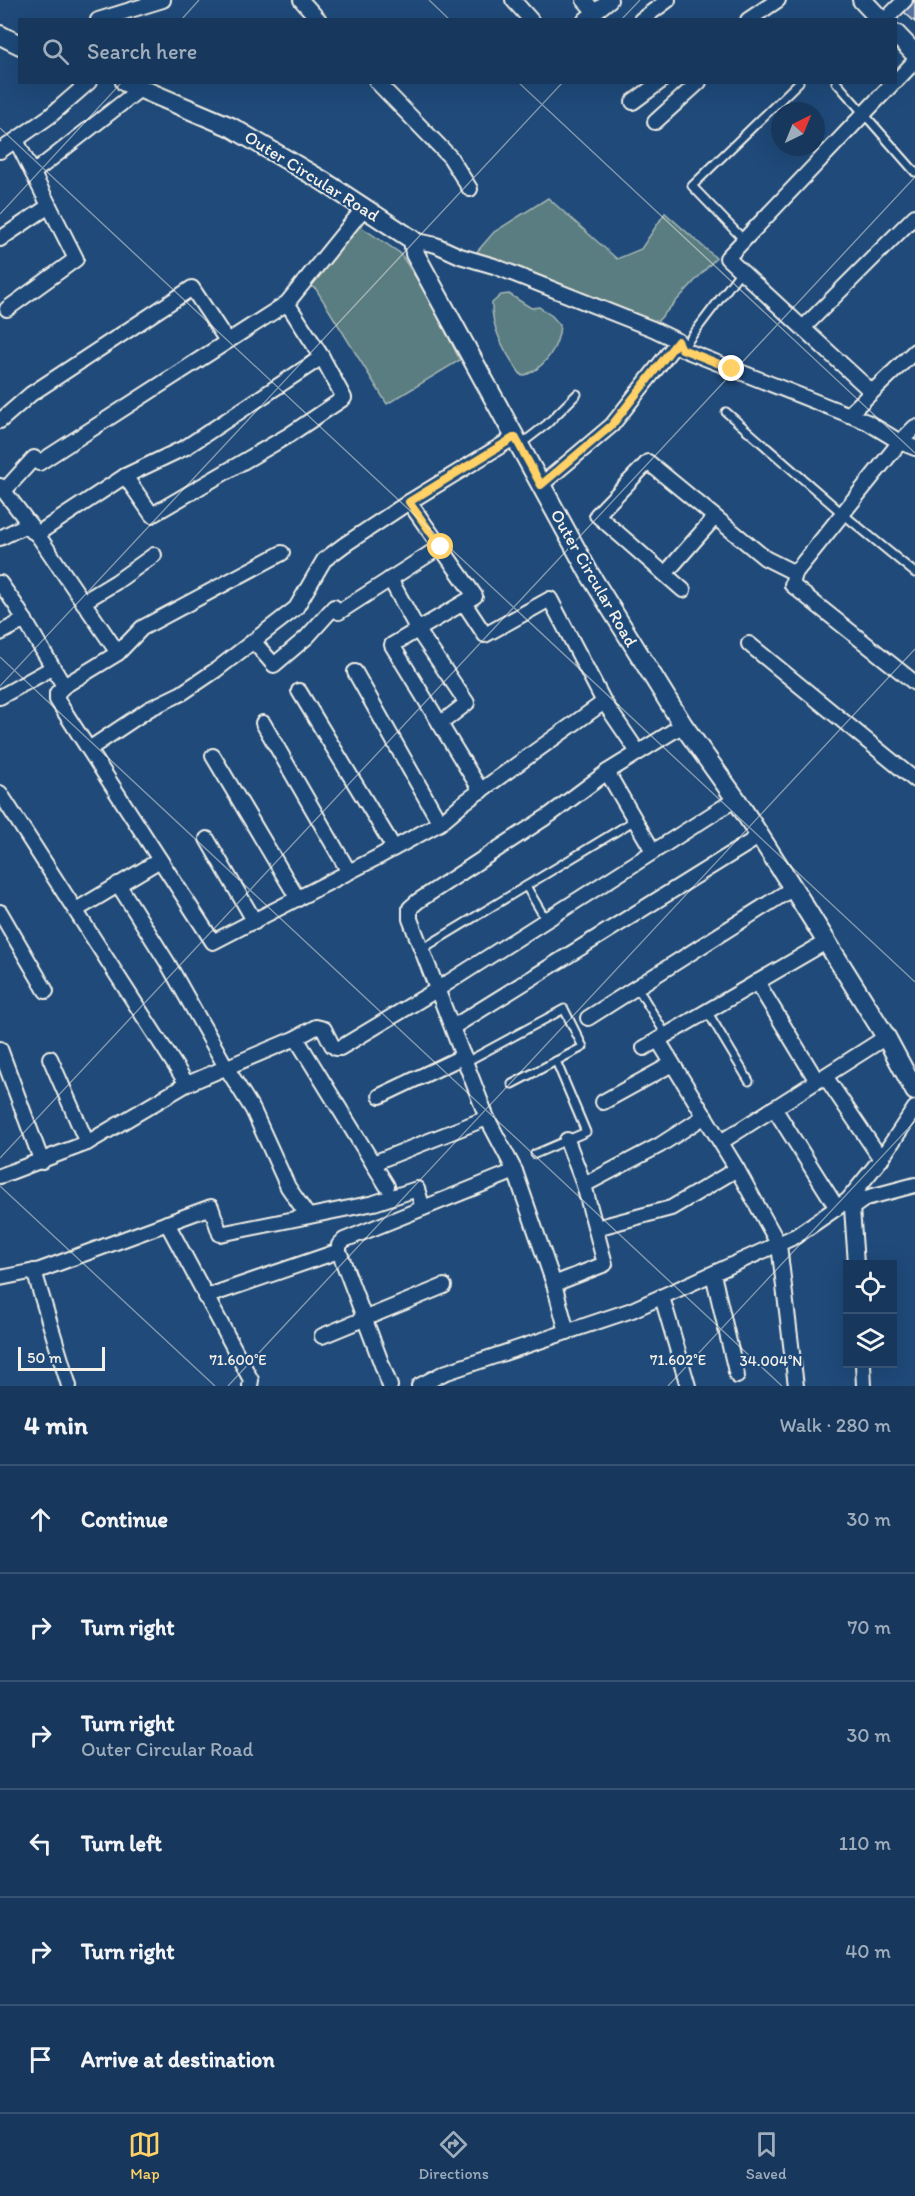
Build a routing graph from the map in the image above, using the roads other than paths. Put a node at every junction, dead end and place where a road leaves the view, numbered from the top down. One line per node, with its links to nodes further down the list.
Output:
1 (163, 0): 11 (street)
2 (301, 0): 12 (street)
3 (513, 0): 13 (street)
4 (584, 0): 10 (street)
5 (610, 0): 10 (street)
6 (668, 0): 14 (street)
7 (778, 0): 15 (street); 16 (street)
8 (862, 0): 17 (main road)
9 (904, 0): 18 (street)
10 (590, 16)
11 (104, 18)
12 (317, 18)
13 (529, 18)
14 (644, 18)
15 (751, 18)
16 (766, 18)
17 (879, 18)
18 (887, 18)
19 (0, 35): 21 (main road)
20 (897, 35): 22 (main road)
21 (18, 44)
22 (915, 54)
23 (915, 61): 24 (street)
24 (897, 80)
25 (87, 84): 36 (street)
26 (379, 84): 40 (street)
27 (657, 84): 33 (street)
28 (697, 84): 35 (street)
29 (797, 84): 45 (lane)
30 (838, 84): 34 (lane)
31 (893, 84): 34 (street)
32 (132, 86): 39 (street); 42 (main road, Outer Circular Road)
33 (633, 102)
34 (865, 113): 38 (lane); 45 (street)
35 (655, 122)
36 (16, 140): 37 (street); 39 (street)
37 (0, 151)
38 (915, 172)
39 (33, 173): 41 (street)
40 (470, 189)
41 (49, 206): 44 (street); 49 (street)
42 (364, 208): 46 (main road, Outer Circular Road); 48 (street)
43 (915, 216): 50 (street)
44 (0, 239)
45 (743, 239): 47 (street)
46 (413, 240): 52 (street); 61 (main road, Outer Circular Road)
47 (741, 271): 50 (street); 52 (lane)
48 (287, 303): 51 (street); 54 (street)
49 (7, 309)
50 (803, 328): 55 (street)
51 (227, 341): 59 (street); 66 (street)
52 (680, 345): 58 (street); 65 (street)
53 (915, 351): 55 (street)
54 (322, 357): 64 (street); 64 (street)
55 (872, 392): 58 (street)
56 (577, 394): 61 (lane)
57 (726, 412): 68 (lane)
58 (848, 415): 62 (street)
59 (0, 421)
60 (915, 427): 62 (street)
61 (517, 441): 65 (main road, Outer Circular Road); 67 (street)
62 (900, 442): 63 (street); 68 (street)
63 (915, 448)
64 (125, 476): 70 (street)
65 (541, 485): 98 (main road, Outer Circular Road)
66 (2, 488): 70 (street)
67 (409, 502): 72 (street); 86 (street)
68 (843, 514): 75 (street); 76 (lane)
69 (715, 517): 75 (street); 77 (street); 77 (street)
70 (37, 534): 71 (street); 81 (street)
71 (0, 538)
72 (441, 547): 78 (street); 82 (street)
73 (282, 554): 88 (street)
74 (154, 555): 81 (street)
75 (795, 573): 91 (street)
76 (915, 573)
77 (665, 574): 80 (street)
78 (390, 579): 84 (street); 86 (street)
79 (0, 583): 83 (street)
80 (683, 590)
81 (83, 602): 88 (street)
82 (464, 603): 84 (street); 95 (street)
83 (25, 620): 85 (street); 89 (street)
84 (418, 630): 97 (street); 97 (street)
85 (0, 633)
86 (253, 641): 99 (street)
87 (749, 644): 103 (street)
88 (118, 652): 92 (street)
89 (52, 668): 92 (street); 94 (street)
90 (355, 672): 108 (street)
91 (915, 682)
92 (64, 686): 99 (street)
93 (299, 691): 111 (street)
94 (0, 697)
95 (604, 702): 100 (street); 104 (street)
96 (263, 723): 114 (street)
97 (440, 724): 104 (street)
98 (683, 725): 100 (street); 106 (main road, Outer Circular Road)
99 (89, 749): 113 (street)
100 (638, 752): 102 (street)
101 (213, 756): 118 (street)
102 (606, 772): 107 (street); 124 (street)
103 (915, 780)
104 (481, 791): 108 (street)
105 (0, 793): 119 (street)
106 (736, 799): 109 (main road, Outer Circular Road); 112 (street)
107 (635, 820): 112 (street); 116 (lane)
108 (440, 823): 111 (street)
109 (760, 836): 117 (main road, Outer Circular Road); 131 (street)
110 (207, 839): 122 (street)
111 (394, 848): 114 (street)
112 (654, 851): 121 (street)
113 (160, 860): 115 (street); 122 (street)
114 (349, 872): 118 (street)
115 (118, 884): 119 (street); 141 (street)
116 (526, 886): 121 (lane); 124 (lane)
117 (793, 888): 123 (main road, Outer Circular Road); 126 (street)
118 (298, 899): 122 (street)
119 (76, 910): 144 (street)
120 (0, 912): 128 (street)
121 (546, 920): 127 (street)
122 (255, 922)
123 (826, 942): 125 (street); 132 (main road, Outer Circular Road)
124 (422, 949): 127 (street)
125 (757, 982): 129 (street); 142 (street)
126 (637, 987): 130 (street); 134 (lane)
127 (438, 989): 131 (street); 133 (street)
128 (46, 991)
129 (707, 1011): 134 (street); 143 (lane)
130 (588, 1018)
131 (453, 1027): 138 (street)
132 (886, 1037): 142 (street); 146 (main road, Outer Circular Road)
133 (296, 1038): 141 (street); 159 (street)
134 (662, 1038): 135 (street); 140 (street)
135 (644, 1048)
136 (0, 1049): 158 (street)
137 (50, 1058): 155 (street)
138 (465, 1059): 139 (lane); 147 (street); 152 (street)
139 (556, 1061): 145 (lane); 153 (lane)
140 (672, 1064): 148 (street); 151 (street)
141 (226, 1067): 144 (street); 168 (street)
142 (821, 1078): 149 (street); 157 (street)
143 (749, 1081)
144 (187, 1084): 155 (street)
145 (512, 1084)
146 (915, 1091)
147 (380, 1096)
148 (603, 1102)
149 (774, 1108): 154 (street); 166 (street)
150 (915, 1108): 157 (street)
151 (705, 1116): 154 (street); 163 (street)
152 (487, 1118): 159 (street); 161 (street)
153 (567, 1140): 156 (lane); 163 (street)
154 (721, 1142): 160 (street)
155 (87, 1143): 158 (street)
156 (535, 1154)
157 (881, 1159): 166 (street)
158 (42, 1161): 162 (street)
159 (373, 1163): 165 (street)
160 (737, 1169): 170 (street); 171 (street)
161 (515, 1171): 167 (street); 177 (street)
162 (0, 1176)
163 (584, 1185): 170 (street)
164 (915, 1185): 166 (street)
165 (387, 1186)
166 (845, 1206): 171 (street); 173 (street)
167 (423, 1208): 168 (street); 172 (street)
168 (308, 1216): 169 (street)
169 (167, 1223): 174 (street); 179 (street)
170 (596, 1228): 177 (street)
171 (779, 1245): 175 (street); 191 (street)
172 (339, 1251): 179 (street); 181 (street)
173 (855, 1260)
174 (34, 1271): 176 (street); 186 (street)
175 (713, 1274): 180 (street); 185 (street)
176 (0, 1278)
177 (554, 1284): 182 (street)
178 (444, 1286): 181 (street)
179 (206, 1297): 187 (street)
180 (662, 1297): 182 (street); 190 (street)
181 (364, 1320): 183 (street); 188 (street)
182 (567, 1332): 189 (street)
183 (322, 1336)
184 (862, 1368): 192 (street)
185 (737, 1376)
186 (69, 1386)
187 (250, 1386)
188 (390, 1386)
189 (419, 1386)
190 (688, 1386)
191 (796, 1386)
192 (864, 1386)

